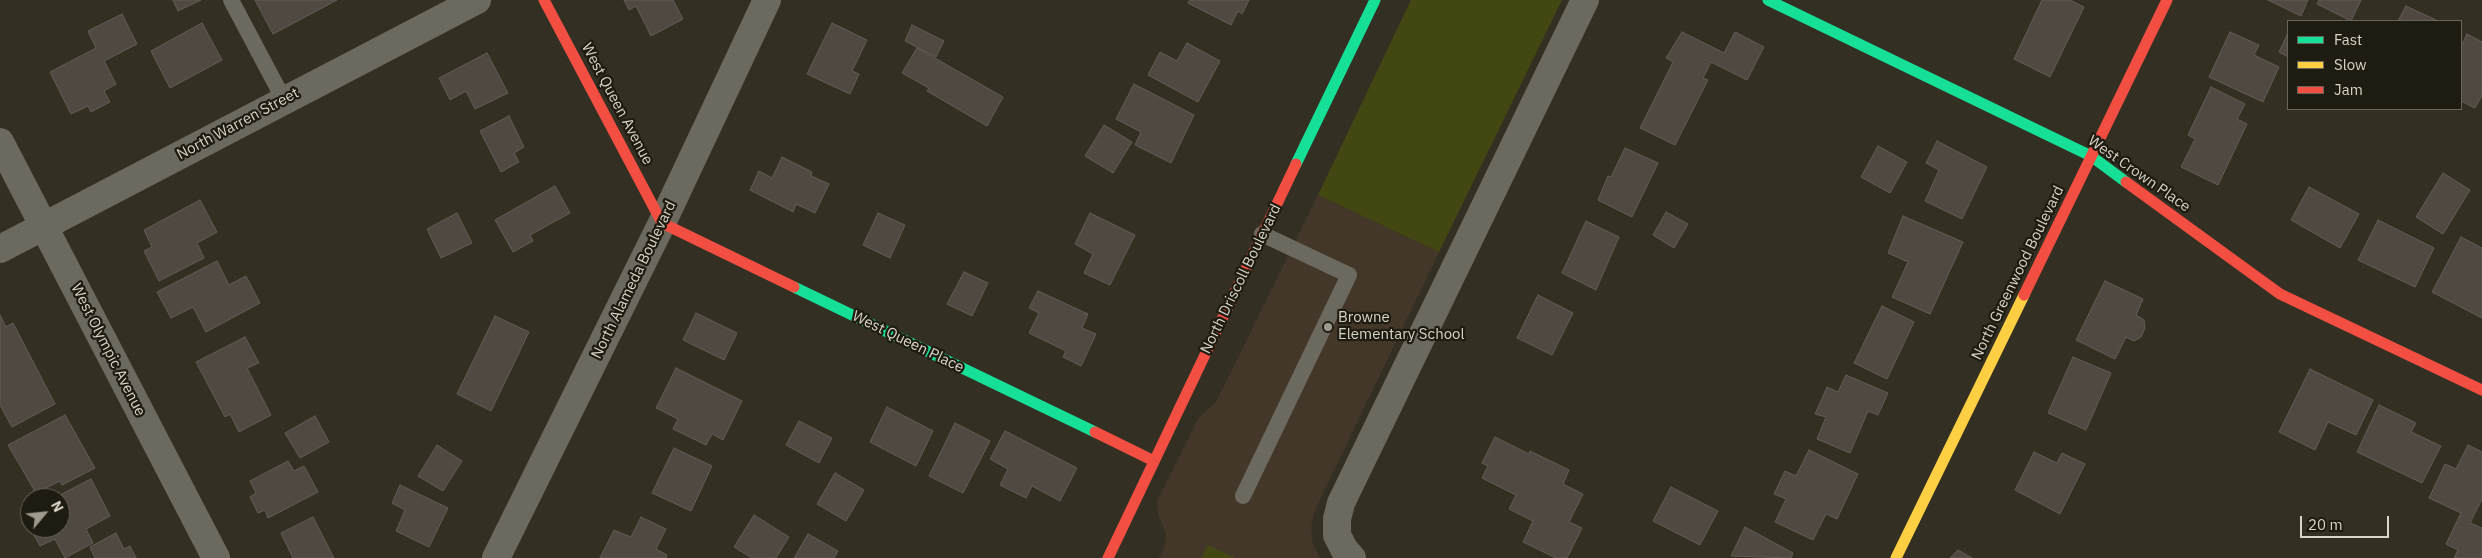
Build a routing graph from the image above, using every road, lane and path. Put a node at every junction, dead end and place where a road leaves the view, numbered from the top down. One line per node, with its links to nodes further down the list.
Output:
1 (232, 0): 9 (lane)
2 (477, 0): 9 (street, North Warren Street)
3 (544, 0): 12 (street, West Queen Avenue)
4 (768, 0): 12 (street, North Alameda Boulevard)
5 (1375, 0): 14 (street, North Driscoll Boulevard)
6 (1585, 0): 22 (street)
7 (1768, 0): 11 (street, West Crown Place)
8 (2167, 0): 11 (street, North Greenwood Boulevard)
9 (284, 100): 13 (street, North Warren Street)
10 (0, 142): 13 (street, West Olympic Avenue)
11 (2092, 156): 16 (street, West Crown Place); 23 (street, North Greenwood Boulevard)
12 (662, 223): 17 (street, West Queen Place); 20 (street, North Alameda Boulevard)
13 (44, 226): 15 (street, North Warren Street); 19 (street, West Olympic Avenue)
14 (1262, 234): 17 (street, North Driscoll Boulevard); 18 (lane)
15 (0, 249)
16 (2482, 390)
17 (1154, 461): 21 (street, North Driscoll Boulevard)
18 (1243, 496)
19 (216, 558)
20 (496, 558)
21 (1108, 558)
22 (1352, 558)
23 (1896, 558)

